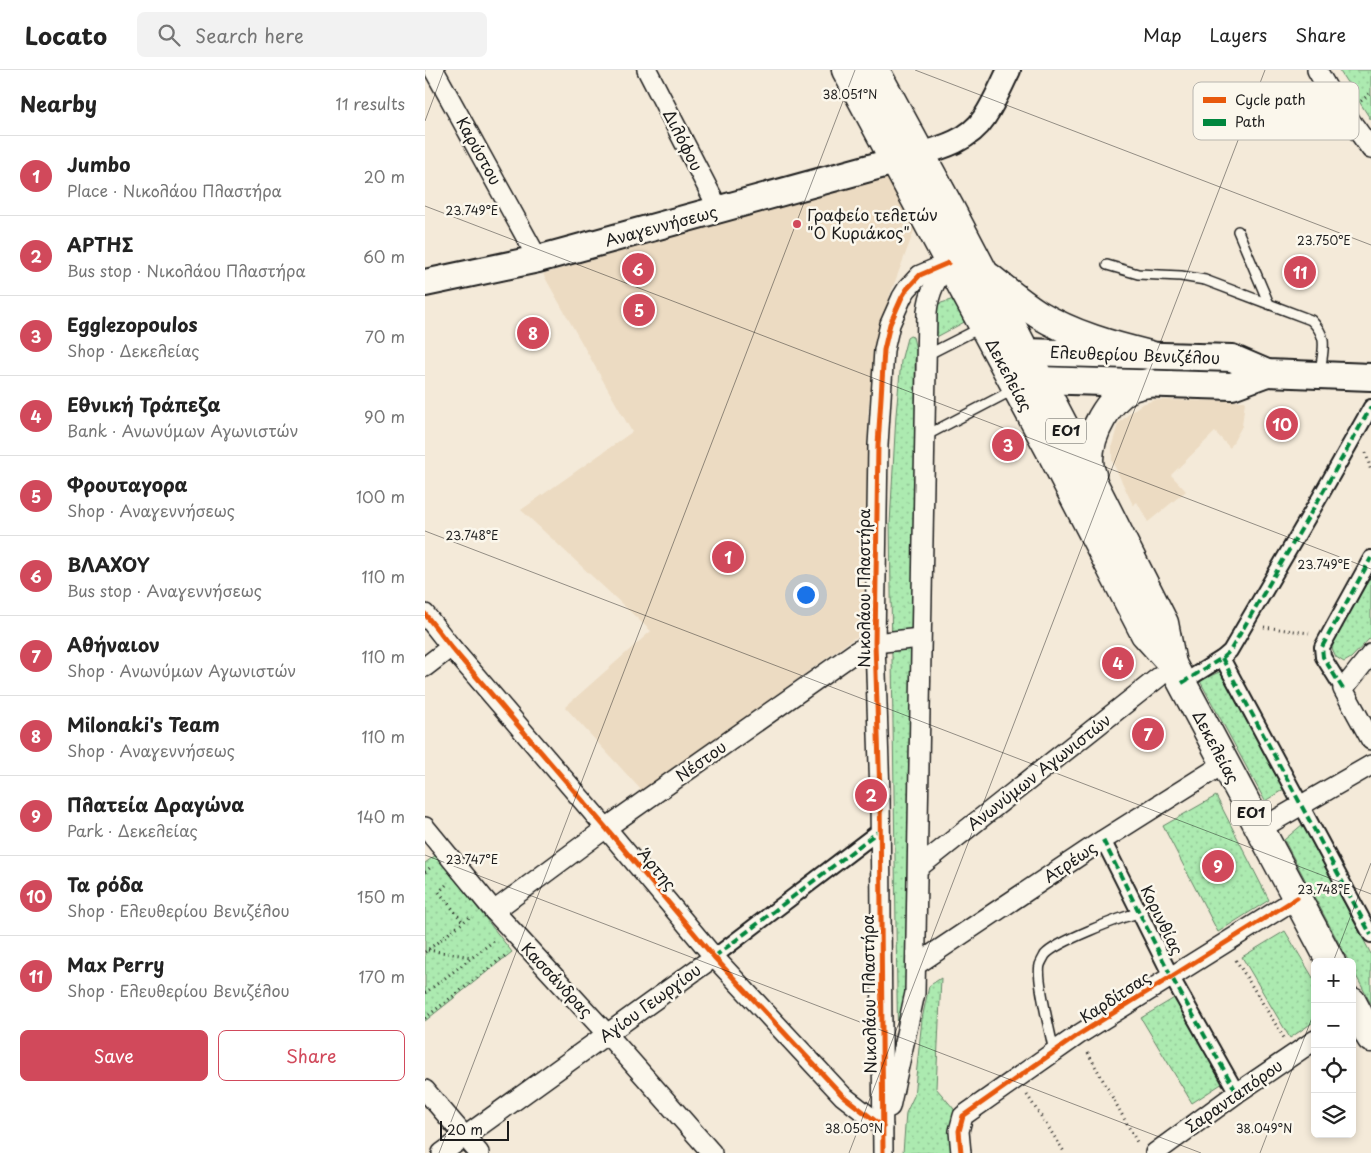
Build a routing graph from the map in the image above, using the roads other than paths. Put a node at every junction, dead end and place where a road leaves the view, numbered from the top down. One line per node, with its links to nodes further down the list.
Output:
1 (434, 70): 13 (street, Καρύστου)
2 (647, 70): 11 (street, Διλόφου)
3 (846, 70): 10 (main road, ΕΟ1)
4 (875, 70): 10 (main road, ΕΟ1)
5 (1009, 70): 10 (street)
6 (1317, 70): 7 (street)
7 (1324, 82)
8 (1359, 132): 9 (street)
9 (1371, 149)
10 (907, 158): 11 (main road, Αναγεννήσεως); 14 (main road, Δεκελείας / ΕΟ1); 16 (main road, Δεκελείας / ΕΟ1)
11 (719, 210): 13 (main road, Αναγεννήσεως)
12 (1238, 231): 18 (lane)
13 (538, 259): 17 (main road, Αναγεννήσεως)
14 (948, 263): 19 (main road, Δεκελείας / ΕΟ1); 21 (street, Νικολάου Πλαστήρα); 34 (street, Νικολάου Πλαστήρα)
15 (1107, 265): 18 (lane)
16 (981, 270): 20 (main road); 22 (main road, Δεκελείας / ΕΟ1)
17 (425, 283)
18 (1269, 304): 24 (lane)
19 (983, 327): 21 (lane); 22 (main road, Δεκελείας / ΕΟ1)
20 (1150, 355): 22 (main road, Ελευθερίου Βενιζέλου); 23 (main road, Ελευθερίου Βενιζέλου)
21 (927, 356): 29 (street, Νικολάου Πλαστήρα)
22 (1014, 357): 27 (main road, Δεκελείας / ΕΟ1)
23 (1267, 373): 24 (main road, Ελευθερίου Βενιζέλου); 26 (main road, Ελευθερίου Βενιζέλου)
24 (1320, 375): 25 (main road, Ελευθερίου Βενιζέλου)
25 (1371, 377)
26 (1148, 383): 27 (main road, Ελευθερίου Βενιζέλου); 30 (main road)
27 (1024, 386): 29 (lane); 30 (main road, Δεκελείας / ΕΟ1); 39 (main road, Δεκελείας / ΕΟ1)
28 (1371, 407): 37 (street)
29 (925, 436): 33 (street, Νικολάου Πλαστήρα)
30 (1093, 482): 39 (main road, Δεκελείας / ΕΟ1)
31 (1371, 558): 40 (street)
32 (425, 614): 35 (street, Άρτης)
33 (920, 638): 34 (street, Νέστου); 50 (street, Νικολάου Πλαστήρα)
34 (875, 644): 46 (street, Νέστου); 48 (street, Νικολάου Πλαστήρα)
35 (451, 647): 38 (street); 46 (street, Άρτης)
36 (1371, 654): 40 (street)
37 (1222, 658): 39 (street); 44 (street)
38 (425, 667)
39 (1171, 675): 42 (main road, Δεκελείας / ΕΟ1); 50 (street, Ανωνύμων Αγωνιστών)
40 (1343, 688): 41 (street)
41 (1371, 740)
42 (1225, 763): 47 (main road, Δεκελείας / ΕΟ1); 49 (street, Ατρέως)
43 (1371, 765): 44 (street)
44 (1302, 806): 47 (street); 54 (street)
45 (425, 827): 52 (street, Κασσάνδρας)
46 (606, 828): 52 (street, Νέστου); 55 (street, Άρτης)
47 (1260, 829): 51 (main road, Δεκελείας / ΕΟ1)
48 (879, 831): 55 (street, Αγίου Γεωργίου); 66 (street, Νικολάου Πλαστήρα)
49 (1103, 840): 53 (street, Κορινθίας); 57 (street, Ατρέως)
50 (918, 868): 57 (street, Νικολάου Πλαστήρα)
51 (1297, 898): 56 (main road, Δεκελείας / ΕΟ1); 58 (street, Καρδίτσας)
52 (491, 907): 60 (street, Κασσάνδρας)
53 (1139, 913): 58 (street, Κορινθίας); 63 (lane)
54 (1371, 935)
55 (713, 956): 60 (street, Αγίου Γεωργίου); 66 (street, Άρτης)
56 (1329, 958)
57 (916, 964): 66 (street, Νικολάου Πλαστήρα)
58 (1171, 976): 63 (street, Καρδίτσας); 65 (street, Κορινθίας)
59 (1356, 1012): 61 (main road)
60 (607, 1034): 67 (street, Αγίου Γεωργίου); 71 (street, Κασσάνδρας)
61 (1371, 1038)
62 (1311, 1043): 65 (street, Σαρανταπόρου)
63 (1054, 1052): 73 (street, Καρδίτσας)
64 (425, 1090): 67 (street)
65 (1237, 1093): 68 (street, Σαρανταπόρου)
66 (883, 1127): 72 (street, Νικολάου Πλαστήρα)
67 (465, 1136): 69 (street, Αγίου Γεωργίου); 70 (street)
68 (1147, 1149)
69 (442, 1153)
70 (479, 1153)
71 (712, 1153)
72 (883, 1153)
73 (961, 1153)

